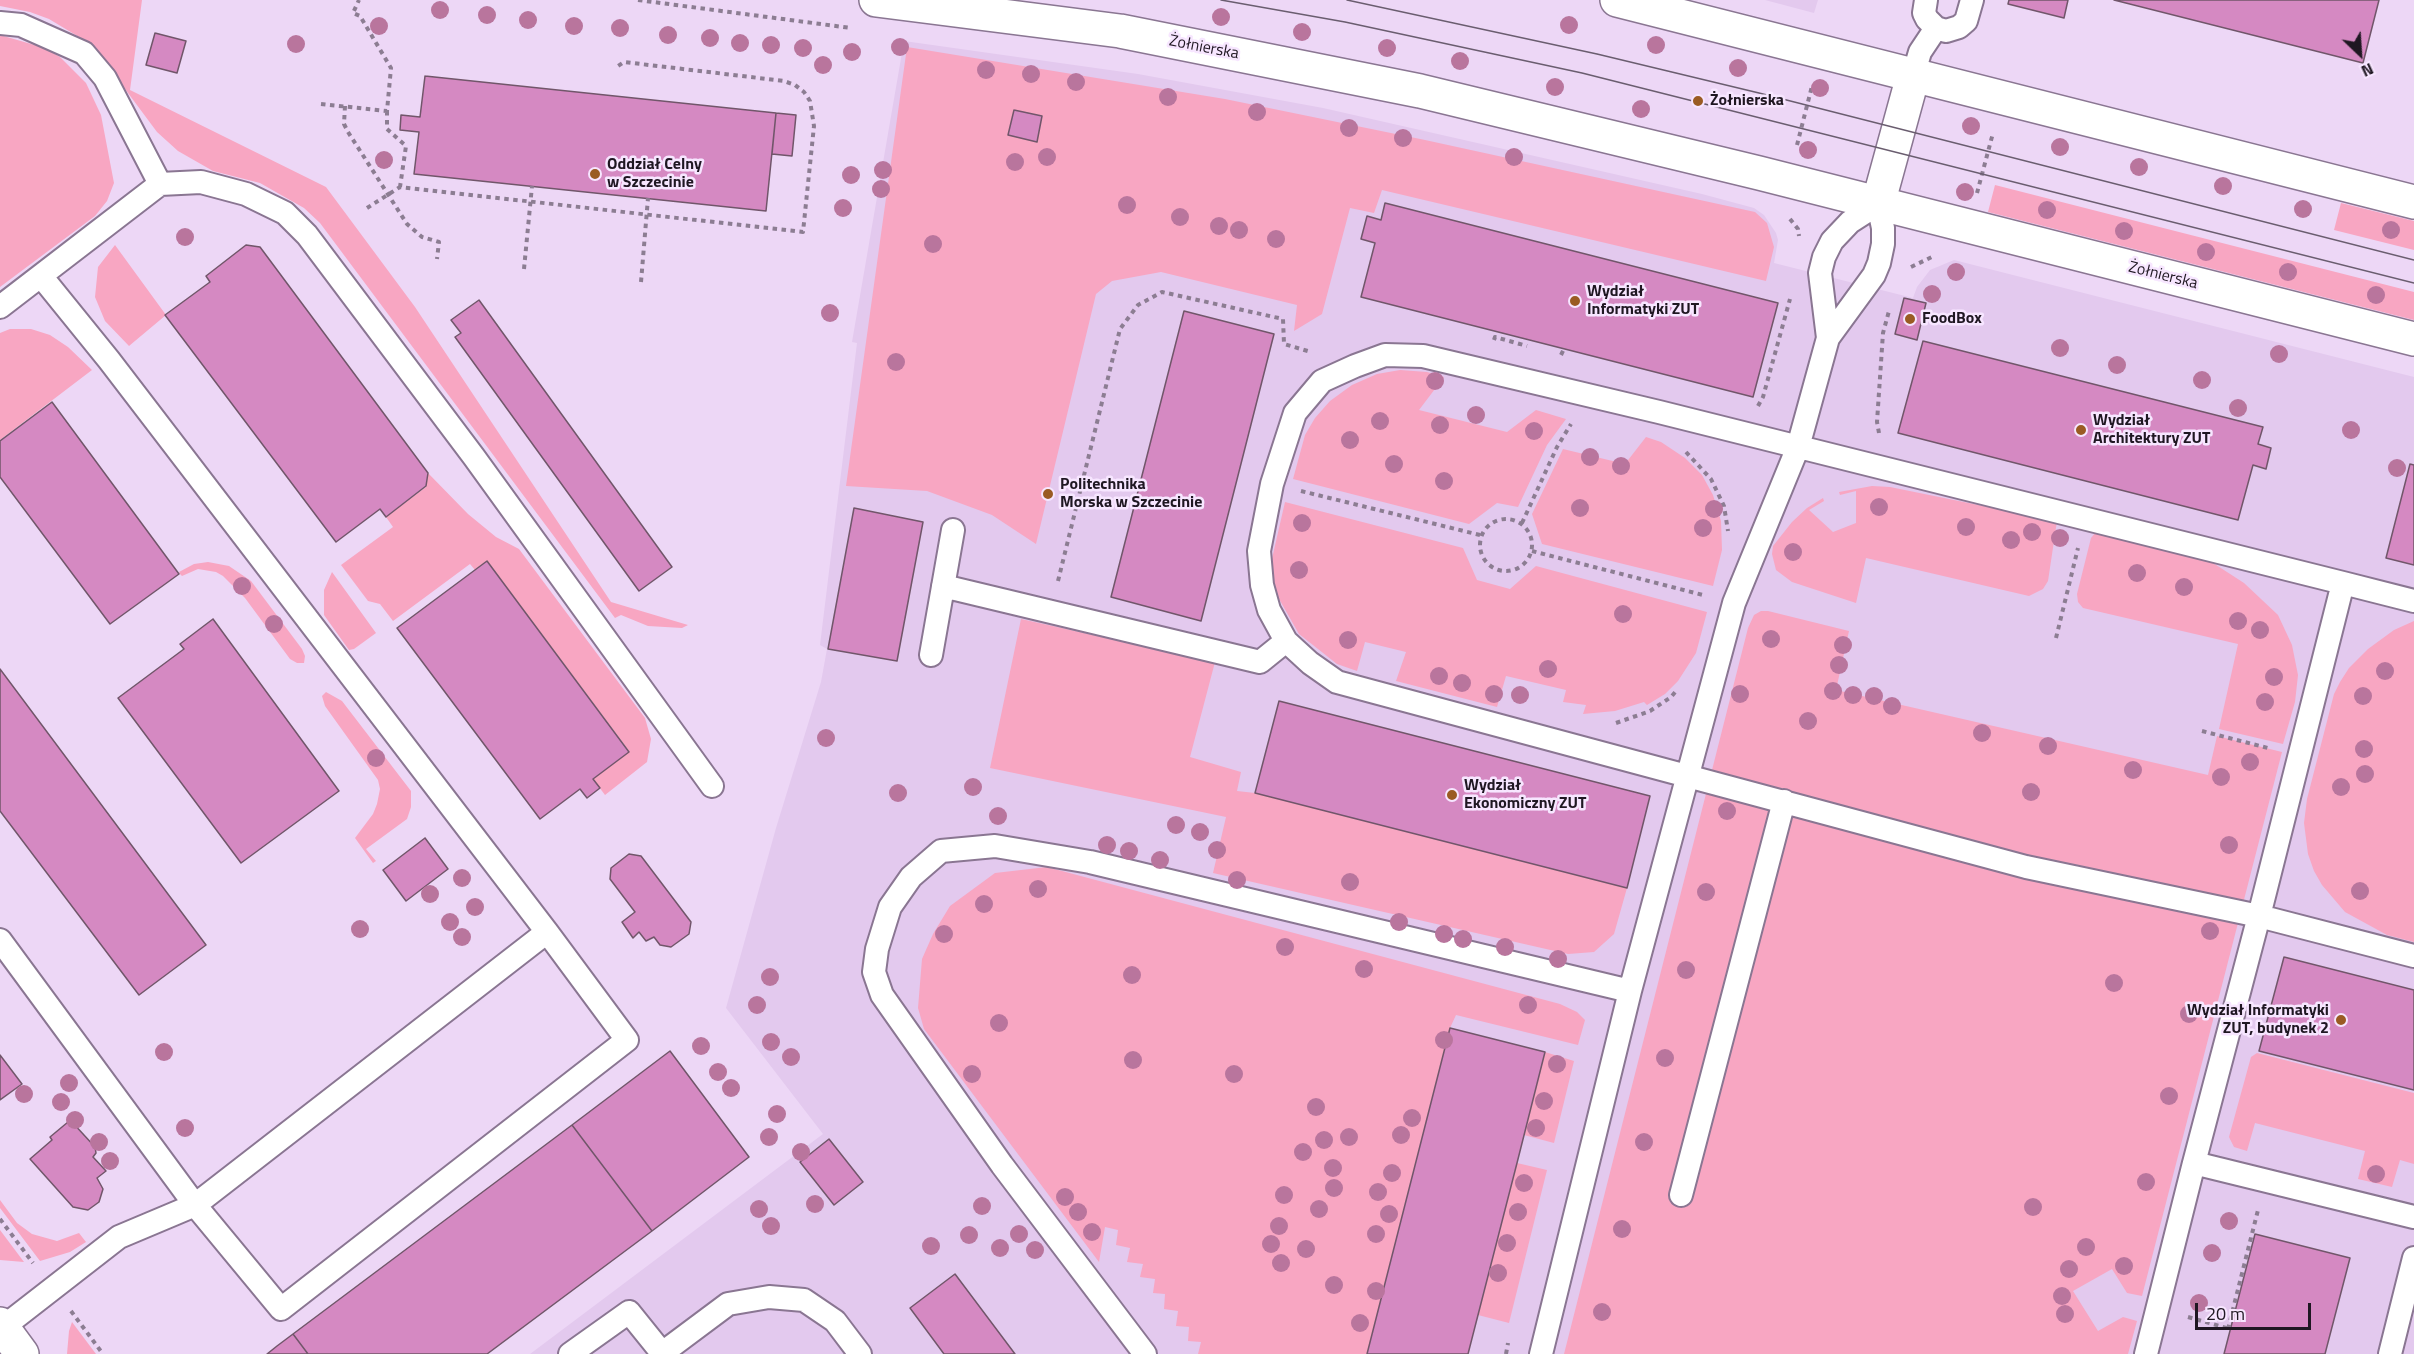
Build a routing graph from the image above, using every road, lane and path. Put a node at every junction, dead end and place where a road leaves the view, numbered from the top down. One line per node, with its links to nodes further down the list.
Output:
1 (359, 0): 13 (path)
2 (876, 0): 24 (street, Żołnierska)
3 (1617, 0): 9 (street)
4 (1926, 0): 7 (lane)
5 (1972, 0): 7 (lane)
6 (0, 23): 16 (lane)
7 (1936, 28): 9 (lane)
8 (618, 66): 27 (path)
9 (1913, 75): 23 (street); 24 (street)
10 (1814, 79): 15 (path)
11 (321, 104): 12 (path)
12 (345, 106): 13 (path); 20 (path)
13 (387, 111): 19 (path)
14 (1991, 141): 18 (path)
15 (1796, 150)
16 (160, 184): 33 (lane); 68 (lane)
17 (532, 186): 22 (path)
18 (1979, 186)
19 (400, 187): 20 (path); 22 (path)
20 (388, 195): 25 (path); 29 (path)
21 (648, 198): 27 (path)
22 (530, 202): 27 (path); 31 (path)
23 (2414, 202)
24 (1878, 204): 38 (lane); 38 (lane); 39 (street, Żołnierska)
25 (367, 208)
26 (1783, 211): 28 (path)
27 (647, 214): 34 (path)
28 (1800, 243)
29 (437, 259)
30 (1917, 264): 32 (path)
31 (524, 269)
32 (1906, 271)
33 (41, 276): 37 (lane); 71 (lane)
34 (641, 282)
35 (1791, 294): 44 (path)
36 (1891, 306): 45 (path)
37 (0, 307)
38 (1828, 338): 47 (lane)
39 (2414, 339)
40 (1564, 349): 42 (path)
41 (1320, 354): 59 (path)
42 (1561, 355)
43 (1588, 396): 47 (lane); 48 (lane); 50 (path)
44 (1757, 406)
45 (1887, 436)
46 (1678, 446): 53 (path)
47 (1798, 447): 49 (lane); 58 (lane)
48 (1272, 484): 52 (path); 61 (lane)
49 (2085, 517): 55 (lane); 60 (path)
50 (1522, 523): 52 (path); 54 (path)
51 (953, 530): 56 (lane)
52 (1480, 536): 54 (path)
53 (1728, 537)
54 (1532, 551): 58 (path)
55 (2343, 583): 57 (lane); 66 (lane)
56 (943, 586): 59 (lane); 62 (lane)
57 (2414, 601)
58 (1734, 603): 67 (lane)
59 (1051, 610): 61 (lane)
60 (2056, 638)
61 (1286, 641): 65 (lane)
62 (931, 655)
63 (1683, 683): 65 (path)
64 (2202, 731): 66 (path)
65 (1606, 753): 67 (lane)
66 (2298, 756): 70 (lane)
67 (1688, 774): 69 (lane); 74 (lane)
68 (712, 786)
69 (1784, 801): 70 (lane); 77 (lane)
70 (2259, 916): 73 (lane); 75 (lane)
71 (547, 932): 78 (lane); 78 (lane)
72 (0, 940): 78 (lane)
73 (2414, 956)
74 (1630, 991): 87 (lane); 88 (lane)
75 (2194, 1163): 76 (lane); 81 (lane)
76 (2265, 1180): 79 (lane); 81 (path)
77 (1681, 1195)
78 (195, 1204): 82 (lane)
79 (2414, 1217)
80 (2414, 1258): 90 (lane)
81 (2157, 1310): 89 (lane)
82 (1, 1326): 83 (street)
83 (22, 1354)
84 (570, 1354): 85 (lane)
85 (661, 1354): 86 (lane)
86 (860, 1354)
87 (1145, 1354)
88 (1541, 1354)
89 (2146, 1354)
90 (2390, 1354)

